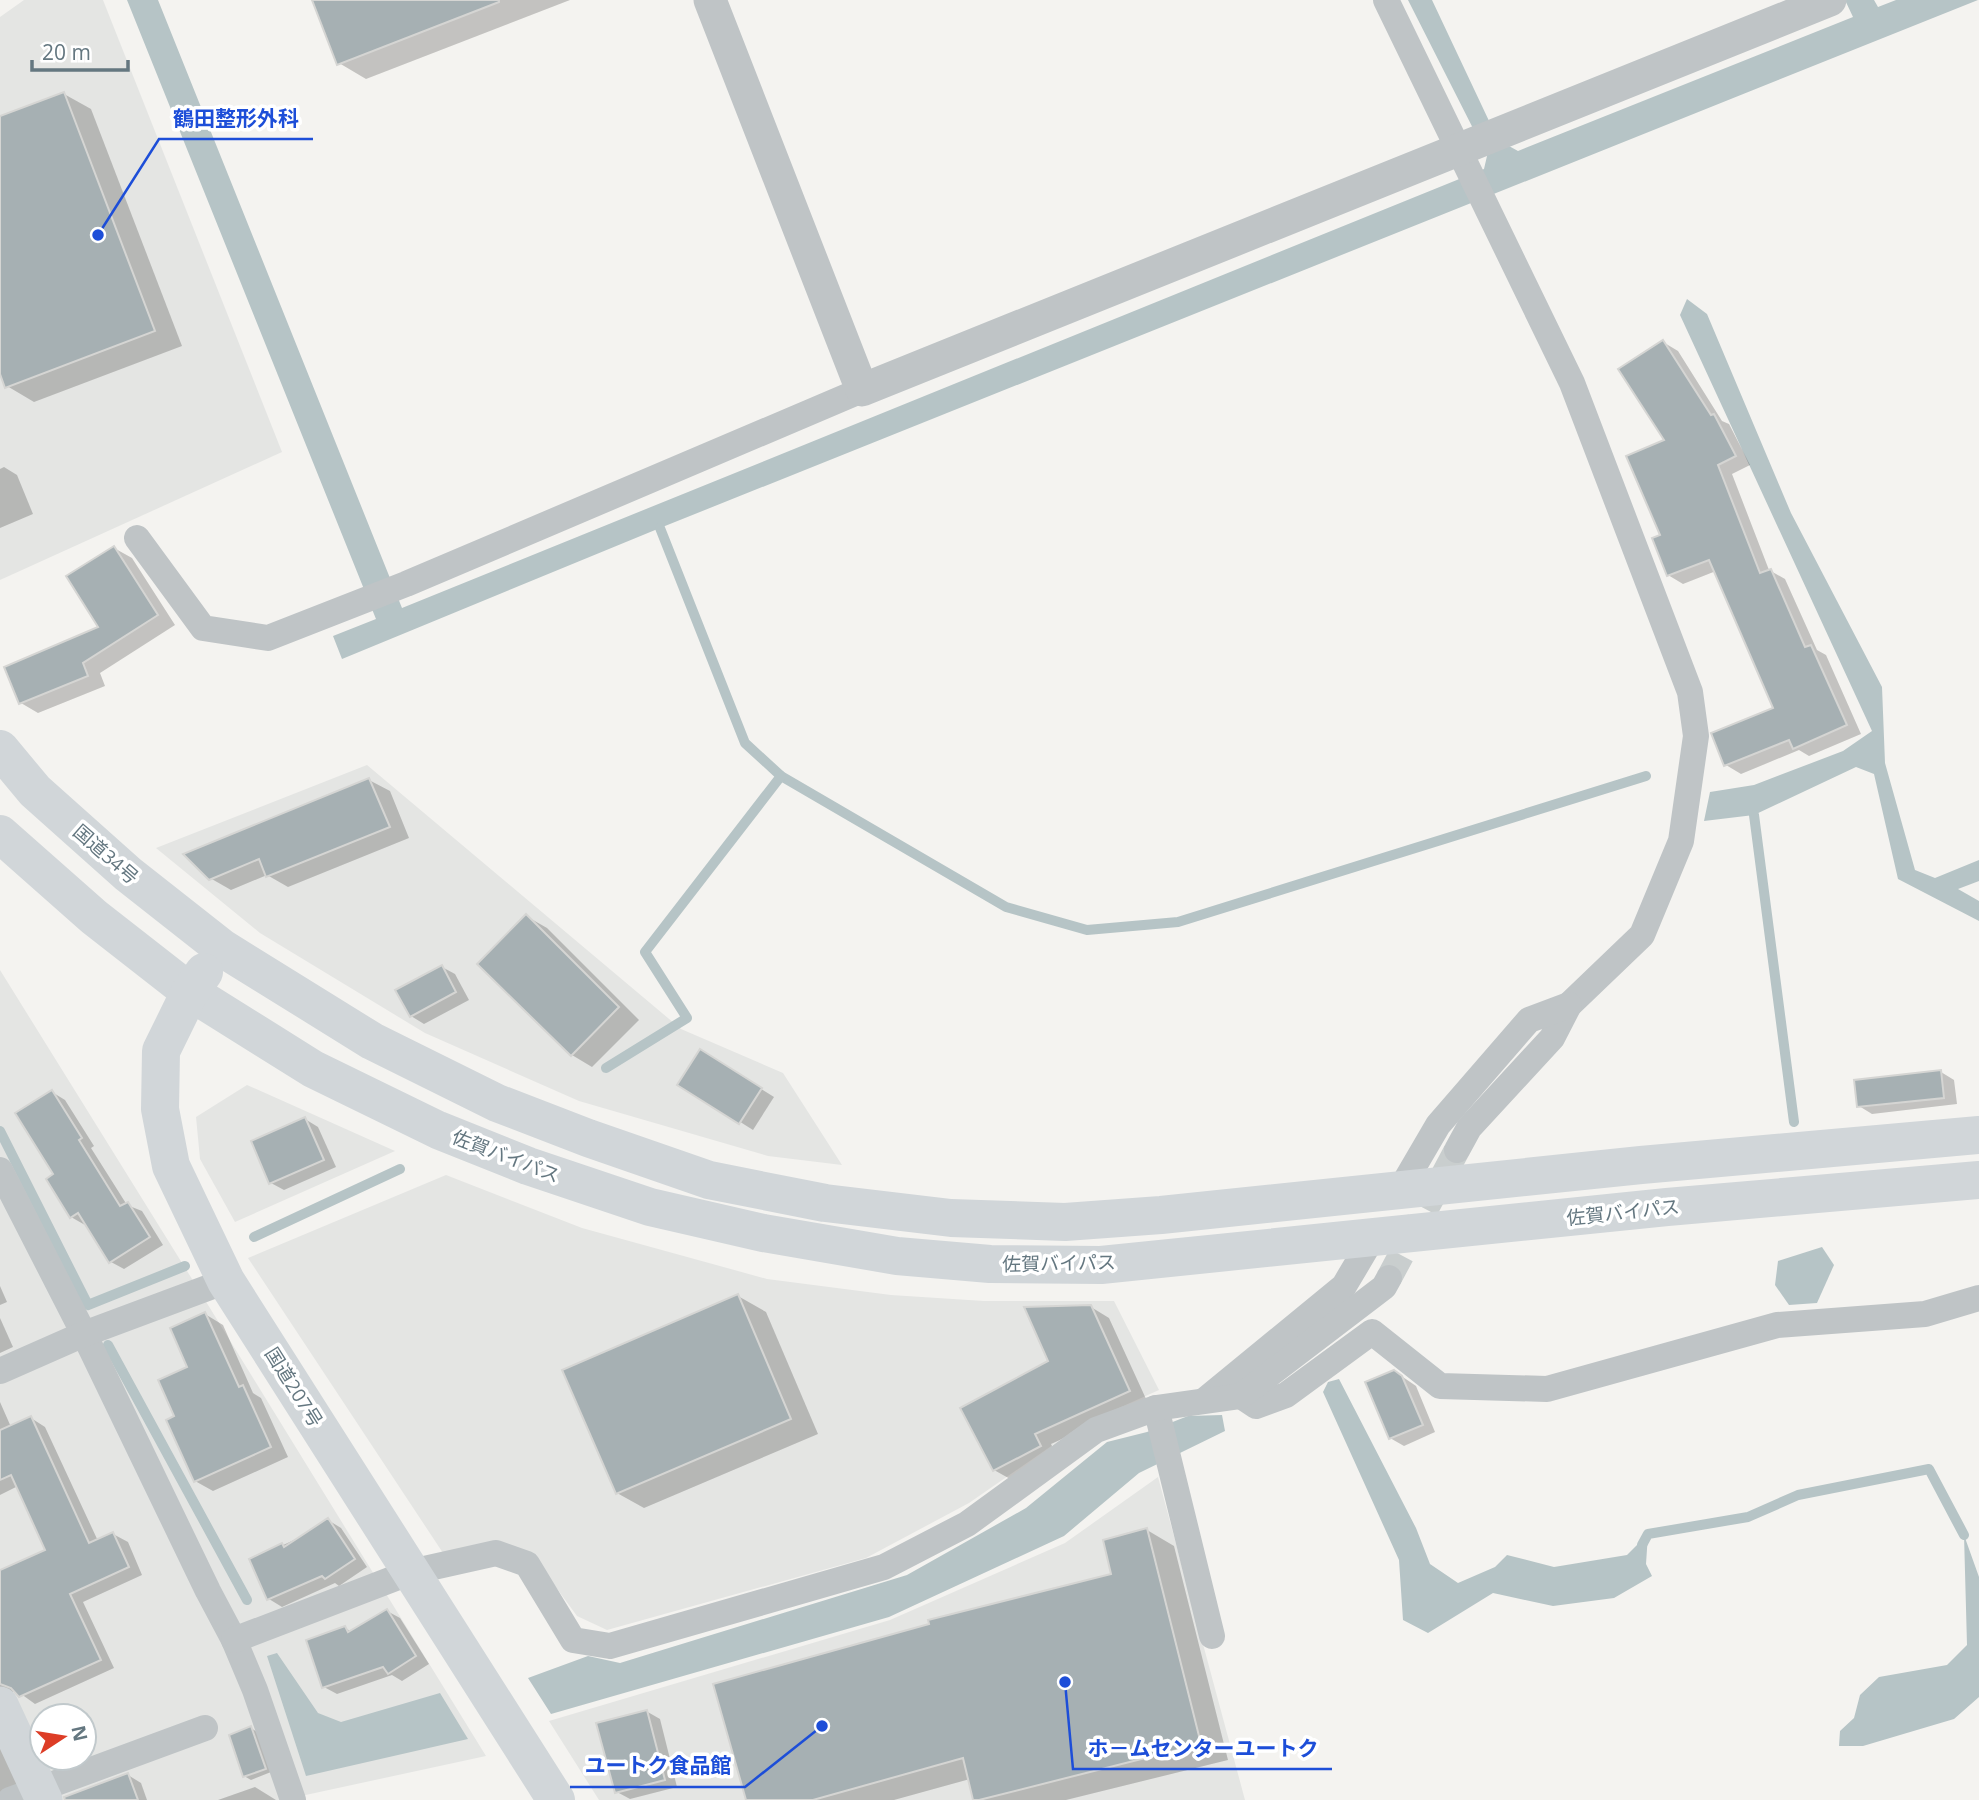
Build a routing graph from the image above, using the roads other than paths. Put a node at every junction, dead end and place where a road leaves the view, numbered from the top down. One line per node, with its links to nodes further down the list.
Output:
1 (710, 0): 5 (street)
2 (1386, 0): 4 (street)
3 (1830, 0): 4 (street)
4 (1464, 158): 5 (street); 11 (street)
5 (862, 390): 6 (street)
6 (137, 538)
7 (0, 749): 9 (highway, 国道34号)
8 (0, 834): 10 (highway)
9 (222, 948): 10 (highway, 国道207号); 16 (highway)
10 (190, 992): 17 (highway, 佐賀バイパス); 19 (highway, 国道207号)
11 (1569, 1005): 13 (street); 16 (street)
12 (1979, 1135): 16 (highway)
13 (1457, 1150)
14 (0, 1170): 21 (street)
15 (1979, 1180): 17 (highway, 佐賀バイパス)
16 (1400, 1190)
17 (1373, 1237): 24 (street)
18 (1389, 1278): 23 (street)
19 (226, 1281): 21 (street); 26 (highway, 国道207号)
20 (1979, 1297): 23 (street)
21 (84, 1334): 22 (street); 28 (street)
22 (0, 1371)
23 (1241, 1396): 24 (street)
24 (1204, 1401): 25 (street)
25 (1156, 1408): 26 (street); 27 (street)
26 (411, 1572): 28 (street); 33 (highway, 国道207号)
27 (1212, 1636)
28 (234, 1640): 32 (street)
29 (0, 1705): 31 (main road)
30 (205, 1728): 31 (street)
31 (31, 1796)
32 (293, 1800)
33 (556, 1800)

